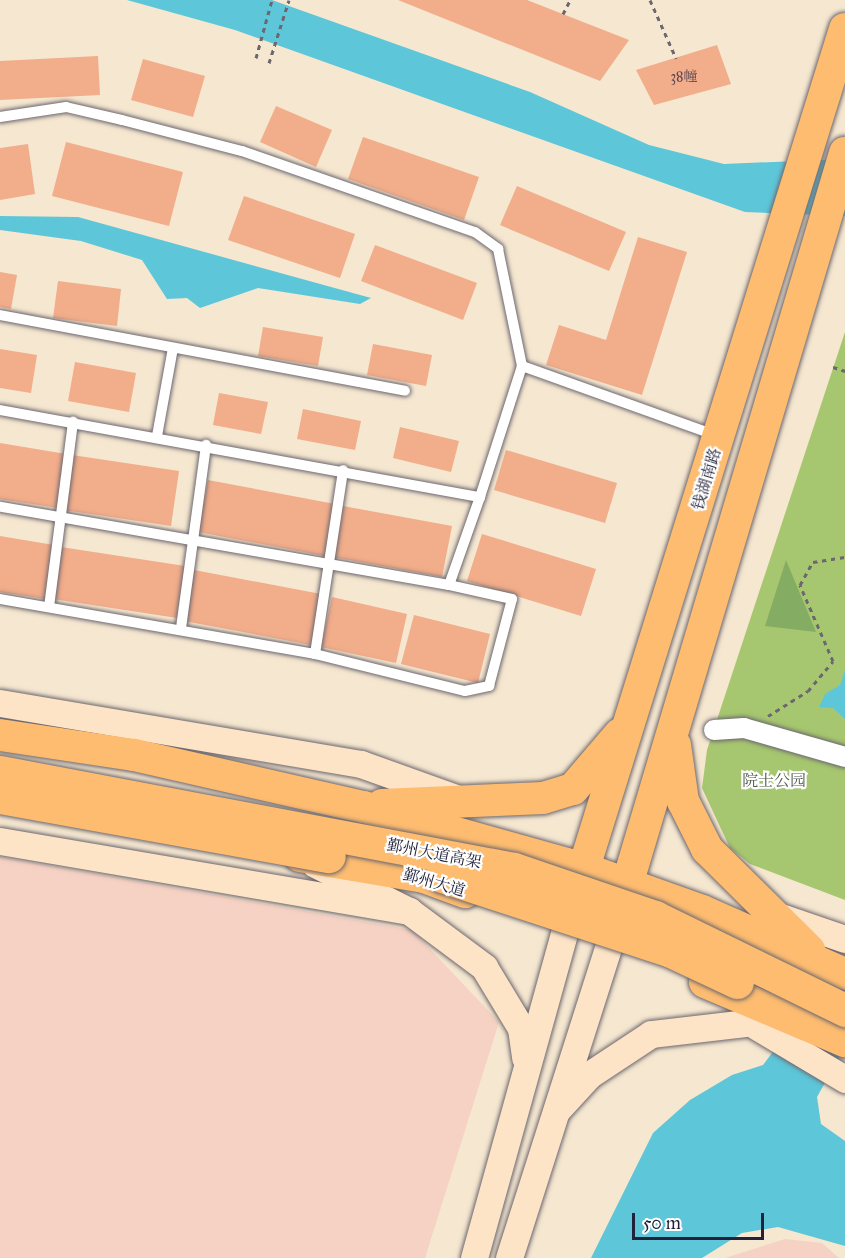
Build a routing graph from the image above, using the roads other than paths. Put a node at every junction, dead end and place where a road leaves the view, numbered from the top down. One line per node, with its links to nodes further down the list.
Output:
1 (845, 29): 11 (main road, 钱湖南路)
2 (0, 117): 6 (lane)
3 (845, 153): 27 (main road)
4 (0, 315): 5 (lane)
5 (173, 348): 7 (lane); 10 (lane)
6 (522, 366): 11 (lane); 14 (lane)
7 (405, 391)
8 (0, 410): 9 (lane)
9 (73, 422): 10 (lane); 16 (lane)
10 (157, 436): 12 (lane)
11 (720, 437): 25 (main road, 钱湖南路)
12 (206, 445): 13 (lane); 17 (lane)
13 (343, 470): 14 (lane); 18 (lane)
14 (480, 497): 19 (lane)
15 (0, 507): 16 (lane)
16 (59, 517): 17 (lane); 21 (lane)
17 (192, 540): 18 (lane); 22 (lane)
18 (329, 564): 19 (lane); 23 (lane)
19 (449, 585): 23 (lane)
20 (0, 599): 21 (lane)
21 (49, 607): 22 (lane)
22 (181, 628): 23 (lane)
23 (315, 654)
24 (0, 703): 32 (street)
25 (633, 716): 32 (main road); 37 (main road, 钱湖南路)
26 (714, 730): 29 (street)
27 (674, 734): 38 (main road); 40 (main road)
28 (0, 735): 34 (main road)
29 (845, 757)
30 (0, 772): 45 (highway, 鄞州大道高架, bridge)
31 (0, 797): 48 (highway, 鄞州大道高架, bridge)
32 (456, 798): 34 (main road)
33 (0, 807): 36 (main road, 鄞州大道)
34 (363, 807): 37 (main road)
35 (0, 841): 39 (street, 鄞州大道)
36 (300, 856): 39 (street); 41 (main road, 鄞州大道)
37 (585, 869): 38 (main road); 41 (main road, 钱湖南路)
38 (627, 886): 43 (main road); 44 (main road)
39 (409, 911): 50 (street)
40 (770, 913): 42 (street); 44 (main road)
41 (566, 929): 43 (main road, 鄞州大道); 50 (street)
42 (845, 939)
43 (609, 945): 46 (main road, 鄞州大道); 52 (street)
44 (836, 970)
45 (845, 1010)
46 (798, 1017): 47 (street); 49 (main road, 鄞州大道)
47 (756, 1026): 51 (street); 52 (street)
48 (845, 1032)
49 (845, 1041)
50 (526, 1063): 53 (street)
51 (845, 1078)
52 (551, 1116): 54 (street)
53 (474, 1258)
54 (508, 1258)

